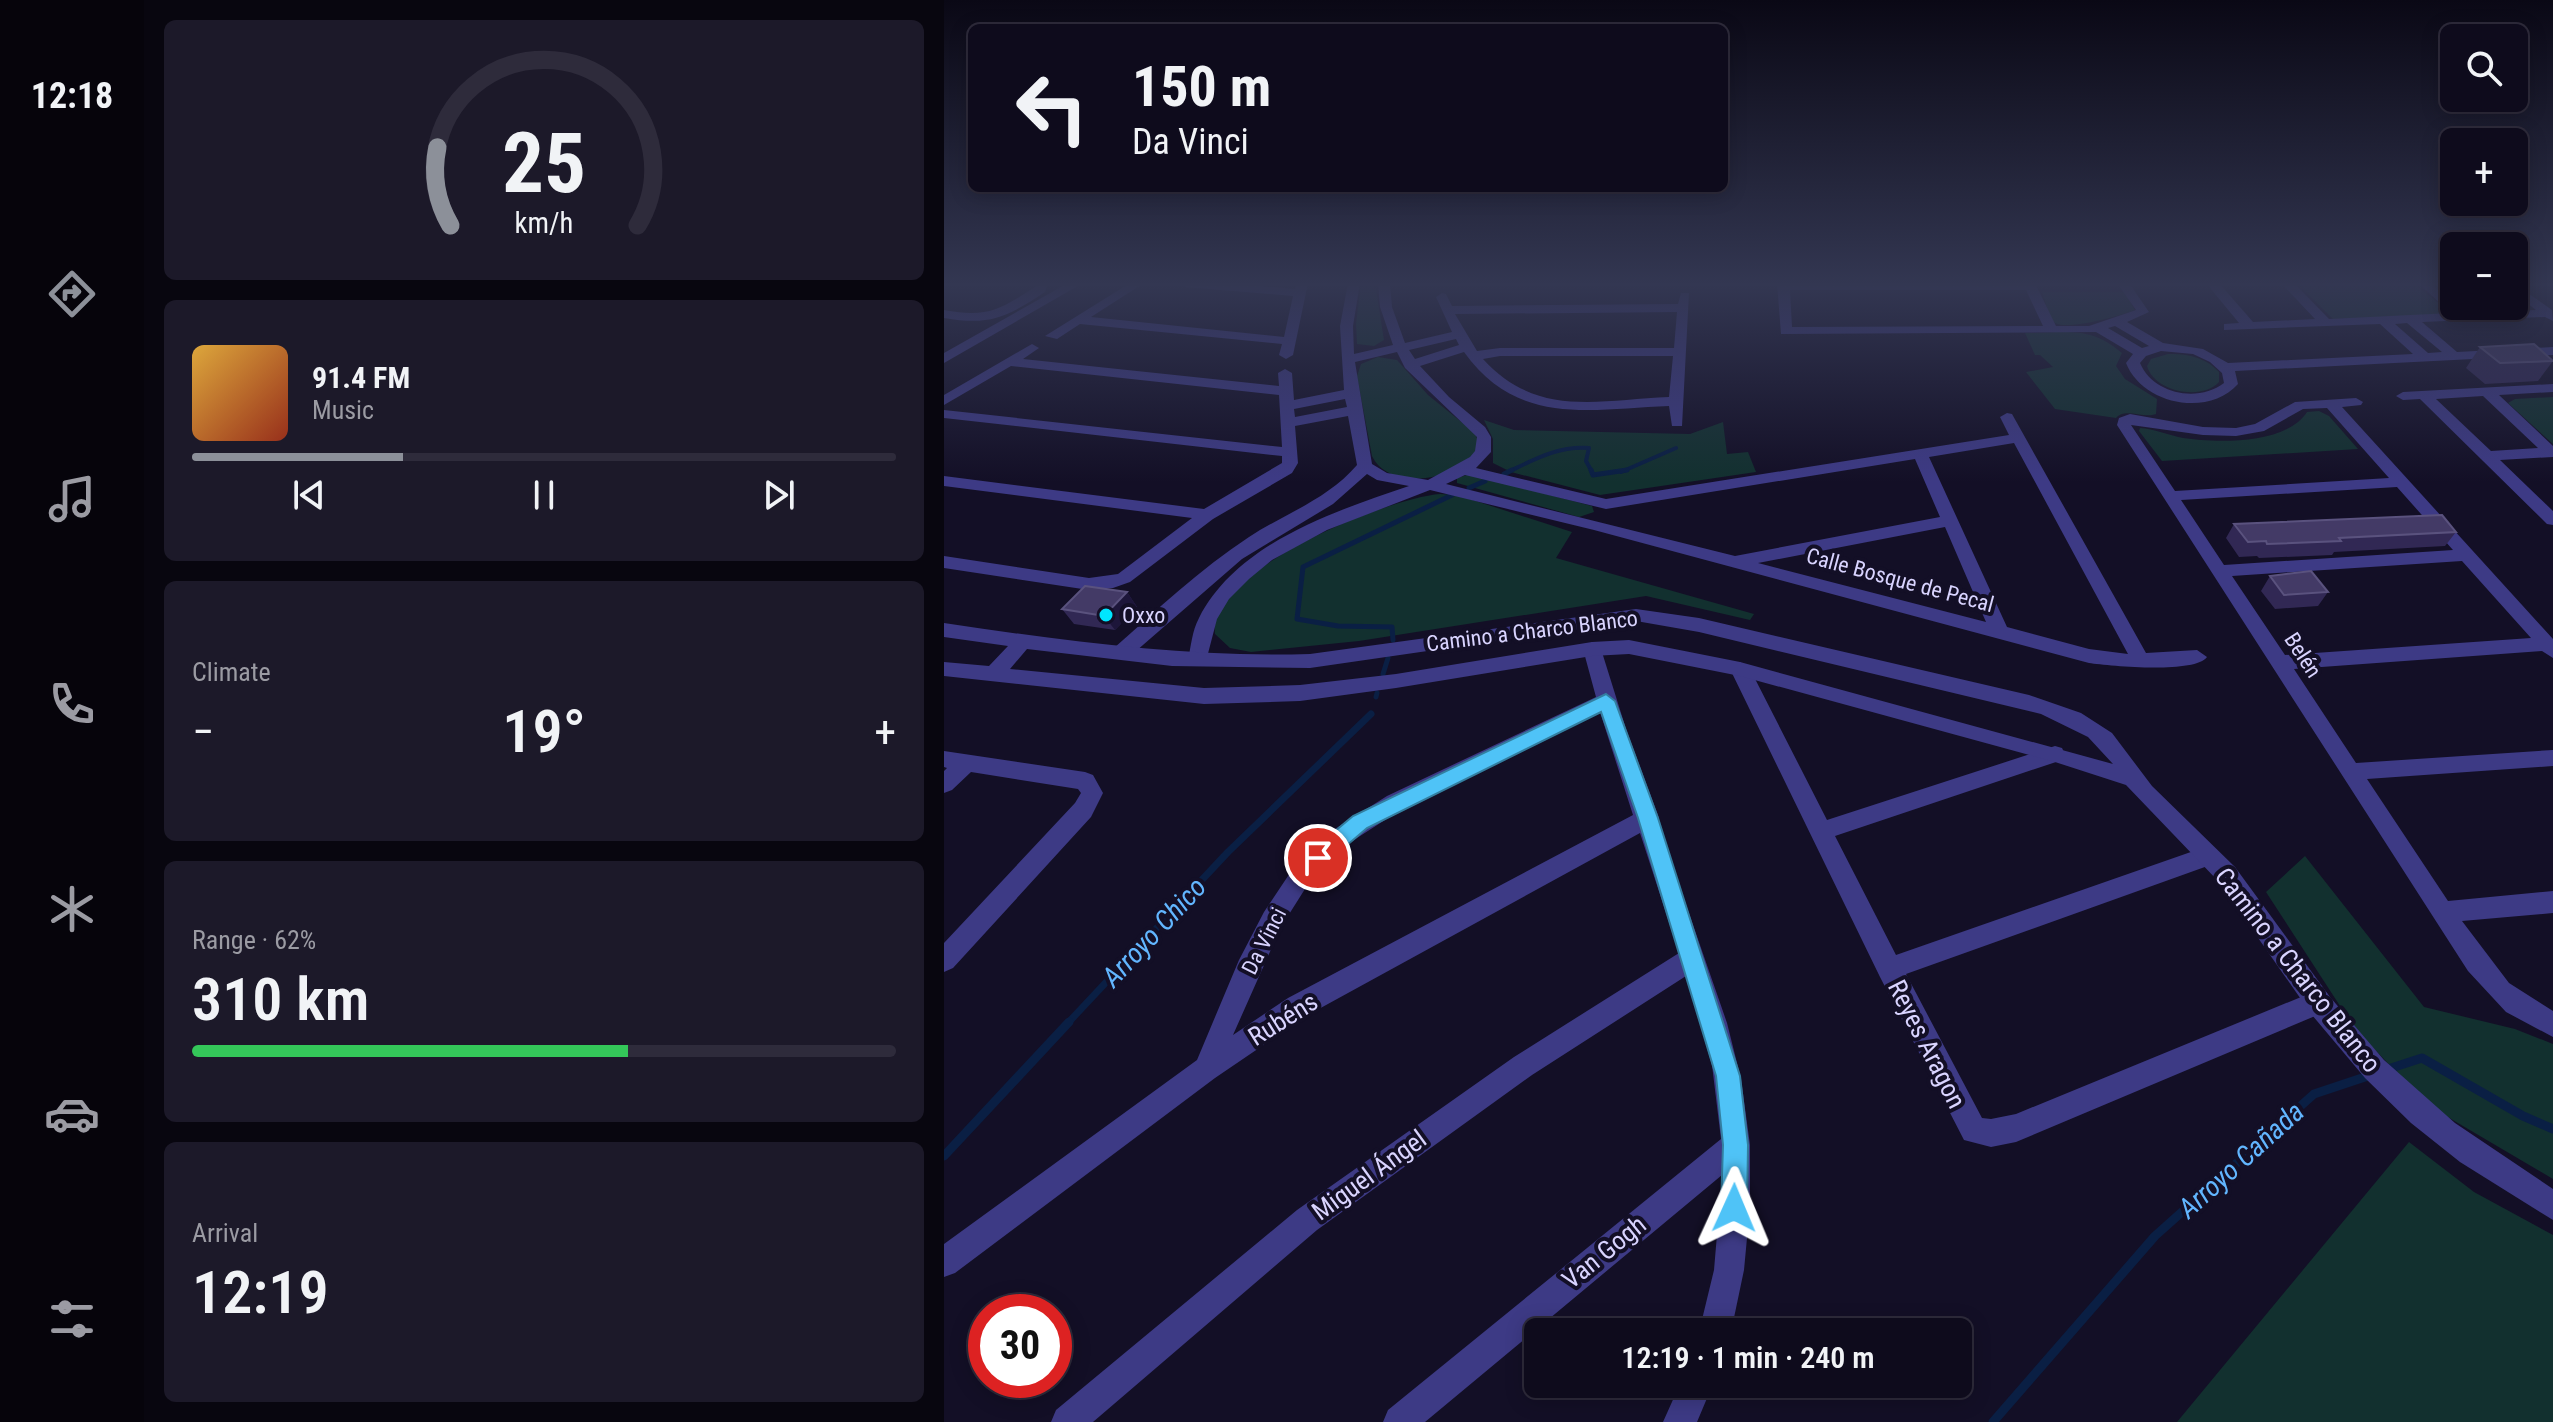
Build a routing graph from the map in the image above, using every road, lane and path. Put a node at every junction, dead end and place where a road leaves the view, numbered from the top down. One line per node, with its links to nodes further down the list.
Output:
1 (1030, 349): 20 (street)
2 (1349, 349): 19 (street)
3 (1411, 349): 12 (street)
4 (1456, 349): 21 (street)
5 (1469, 349): 33 (street)
6 (1485, 349): 13 (street)
7 (2134, 349): 16 (street)
8 (2152, 349): 16 (street)
9 (2176, 349): 22 (street)
10 (2416, 349): 18 (street)
11 (2446, 349): 17 (street)
12 (1400, 350): 19 (street); 21 (street)
13 (1681, 352): 33 (street)
14 (2518, 352): 15 (street); 17 (street); 24 (street)
15 (2551, 352)
16 (2140, 353): 27 (street)
17 (2453, 355): 18 (street)
18 (2423, 356): 22 (street)
19 (1350, 359): 26 (street)
20 (1009, 362): 30 (street); 32 (street)
21 (1410, 365): 49 (street)
22 (2226, 367): 31 (street)
23 (1285, 373): 30 (street)
24 (2553, 386): 25 (street)
25 (2487, 392): 28 (street); 45 (street)
26 (1353, 393): 30 (street); 36 (street)
27 (2171, 394): 31 (street); 41 (street)
28 (2424, 395): 29 (street); 47 (street)
29 (2403, 396)
30 (1285, 398): 39 (street)
31 (2197, 398): 42 (street)
32 (944, 401)
33 (1676, 401): 40 (street)
34 (2356, 402): 35 (street)
35 (2331, 404): 42 (street); 51 (street)
36 (1356, 410): 39 (street); 48 (street)
37 (944, 414): 44 (street)
38 (2007, 417): 43 (street)
39 (1287, 423): 44 (street)
40 (1677, 423)
41 (2167, 425): 42 (street); 53 (street, Belén)
42 (2203, 431)
43 (2018, 438): 46 (street); 71 (street)
44 (1289, 452): 55 (street)
45 (2552, 452): 47 (street)
46 (1921, 455): 54 (street); 57 (street)
47 (2487, 456): 56 (street)
48 (1365, 466): 52 (street); 68 (street)
49 (1465, 470): 52 (street); 54 (street)
50 (944, 481): 55 (street)
51 (2401, 482): 53 (street); 59 (street)
52 (1430, 485): 58 (street); 70 (street)
53 (2170, 496): 62 (street, Belén)
54 (1606, 504): 58 (street)
55 (1207, 515): 61 (street)
56 (2553, 520)
57 (1949, 521): 60 (street); 64 (street)
58 (1594, 525): 60 (street, Calle Bosque de Pecal)
59 (2466, 555): 62 (street); 66 (street)
60 (1736, 561): 64 (street, Calle Bosque de Pecal)
61 (944, 562)
62 (2219, 571): 73 (street, Belén)
63 (944, 630): 65 (street, Camino a Charco Blanco)
64 (1999, 631): 71 (street, Calle Bosque de Pecal)
65 (1023, 641): 68 (street, Camino a Charco Blanco); 76 (street)
66 (2550, 648): 73 (street)
67 (1592, 649): 75 (street, Camino a Charco Blanco); 77 (street, Camino a Charco Blanco); 78 (street)
68 (1121, 653): 70 (street, Camino a Charco Blanco)
69 (2197, 657): 71 (street, Calle Bosque de Pecal)
70 (1198, 660): 72 (street, Camino a Charco Blanco)
71 (2141, 660)
72 (1310, 661): 77 (street); 84 (street, Camino a Charco Blanco)
73 (2279, 663): 83 (street, Belén)
74 (944, 669): 76 (street, Camino a Charco Blanco)
75 (1740, 669): 79 (street, Camino a Charco Blanco); 87 (street, Reyes Aragon)
76 (992, 676): 77 (street, Camino a Charco Blanco)
77 (1300, 693)
78 (1606, 701): 86 (street); 96 (street, Da Vinci)
79 (2055, 754): 84 (street, Camino a Charco Blanco); 87 (street)
80 (2553, 758): 83 (street)
81 (944, 759): 82 (street)
82 (966, 763): 85 (street); 92 (street)
83 (2350, 772): 90 (street, Belén)
84 (2131, 778): 88 (street, Camino a Charco Blanco)
85 (944, 784)
86 (1648, 818): 91 (street); 96 (street, Rubéns)
87 (1820, 832): 93 (street, Reyes Aragon)
88 (2208, 856): 93 (street); 94 (street, Camino a Charco Blanco)
89 (2553, 902): 90 (street)
90 (2442, 912): 95 (street, Belén)
91 (1693, 958): 97 (street); 102 (street, Miguel Ángel)
92 (944, 960)
93 (1889, 969): 94 (street, Reyes Aragon)
94 (2318, 1002): 98 (street, Camino a Charco Blanco)
95 (2553, 1024)
96 (1206, 1069): 99 (street, Rubéns)
97 (1736, 1145): 100 (street); 103 (street, Van Gogh)
98 (2553, 1205)
99 (944, 1262)
100 (1719, 1318)
101 (1691, 1398): 104 (street)
102 (1068, 1422)
103 (1400, 1422)
104 (1680, 1422)

